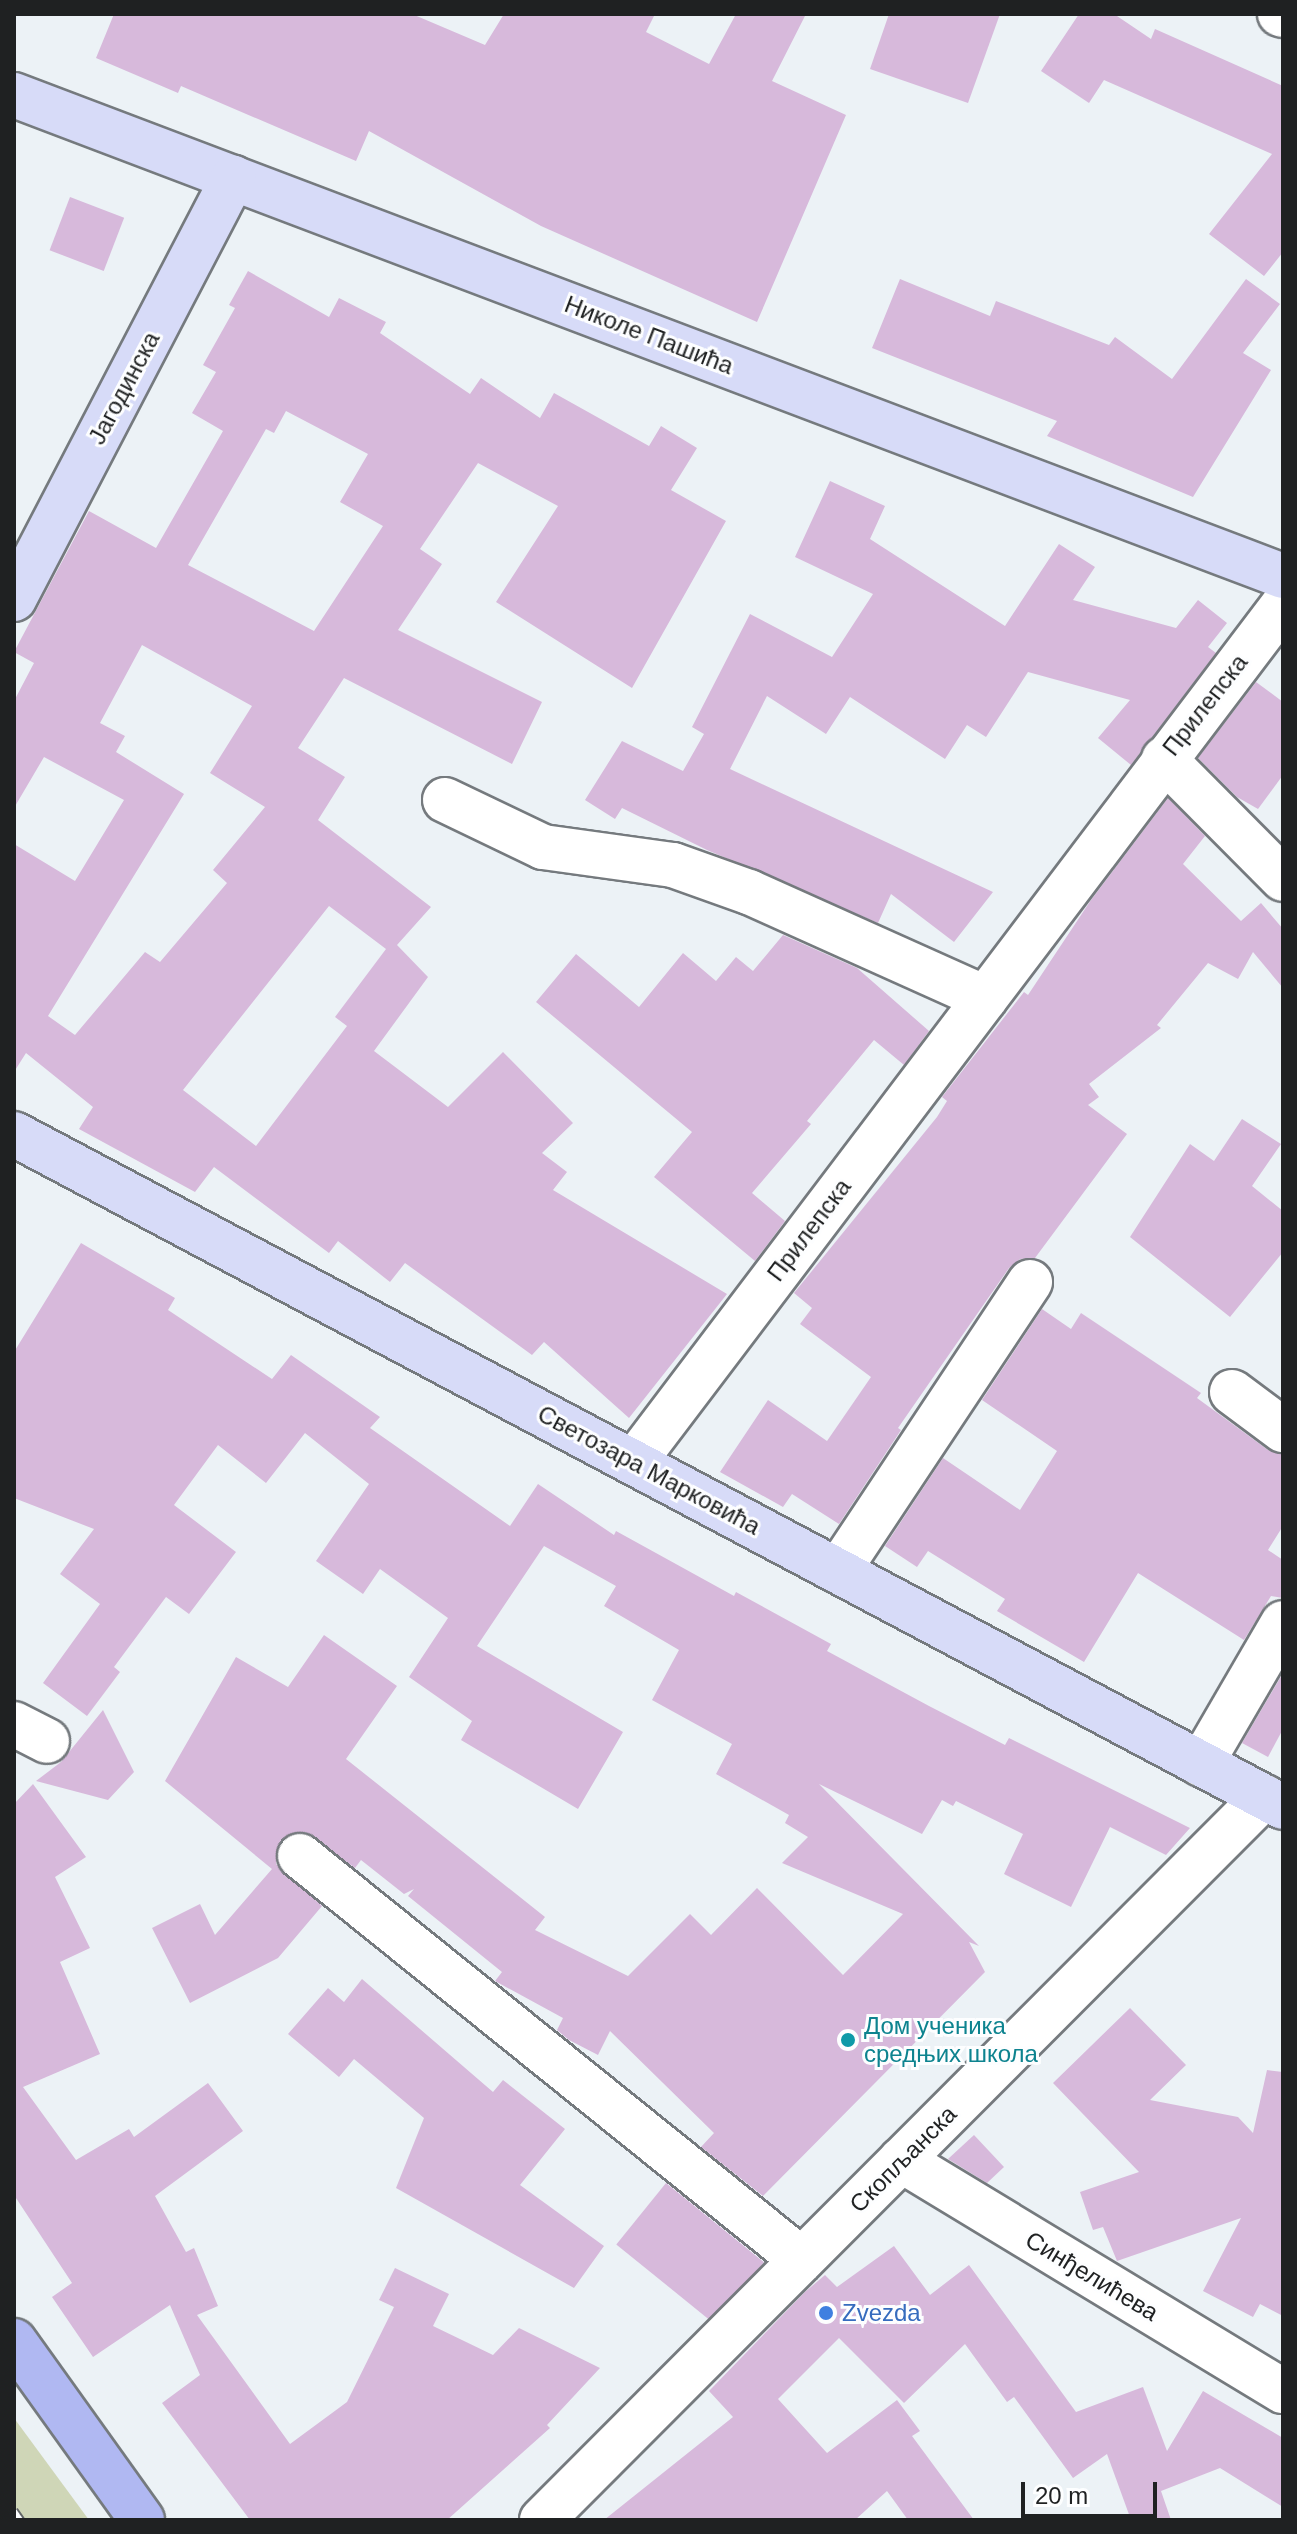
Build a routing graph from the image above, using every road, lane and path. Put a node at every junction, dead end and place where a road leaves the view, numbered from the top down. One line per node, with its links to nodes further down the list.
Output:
1 (14, 95): 2 (street, Николе Пашића)
2 (233, 178): 3 (street, Николе Пашића); 4 (street, Јагодинска)
3 (1283, 576)
4 (14, 599)
5 (1283, 605): 6 (street, Прилепска)
6 (1164, 759): 8 (street); 9 (street, Прилепска)
7 (445, 800): 9 (street)
8 (1283, 879)
9 (985, 998): 14 (street, Прилепска)
10 (14, 1134): 14 (street, Светозара Марковића)
11 (1030, 1282): 15 (street)
12 (1232, 1392): 13 (street)
13 (1283, 1430)
14 (634, 1462): 15 (street, Светозара Марковића)
15 (838, 1571): 17 (street, Светозара Марковића)
16 (1283, 1623): 17 (street)
17 (1201, 1764): 18 (street, Светозара Марковића)
18 (1274, 1802): 20 (street, Скопљанска)
19 (300, 1856): 21 (street)
20 (901, 2160): 21 (street, Скопљанска); 23 (street, Синђелићева)
21 (802, 2260): 25 (street, Скопљанска)
22 (14, 2341): 24 (main road)
23 (1283, 2391)
24 (142, 2520)
25 (542, 2520)

